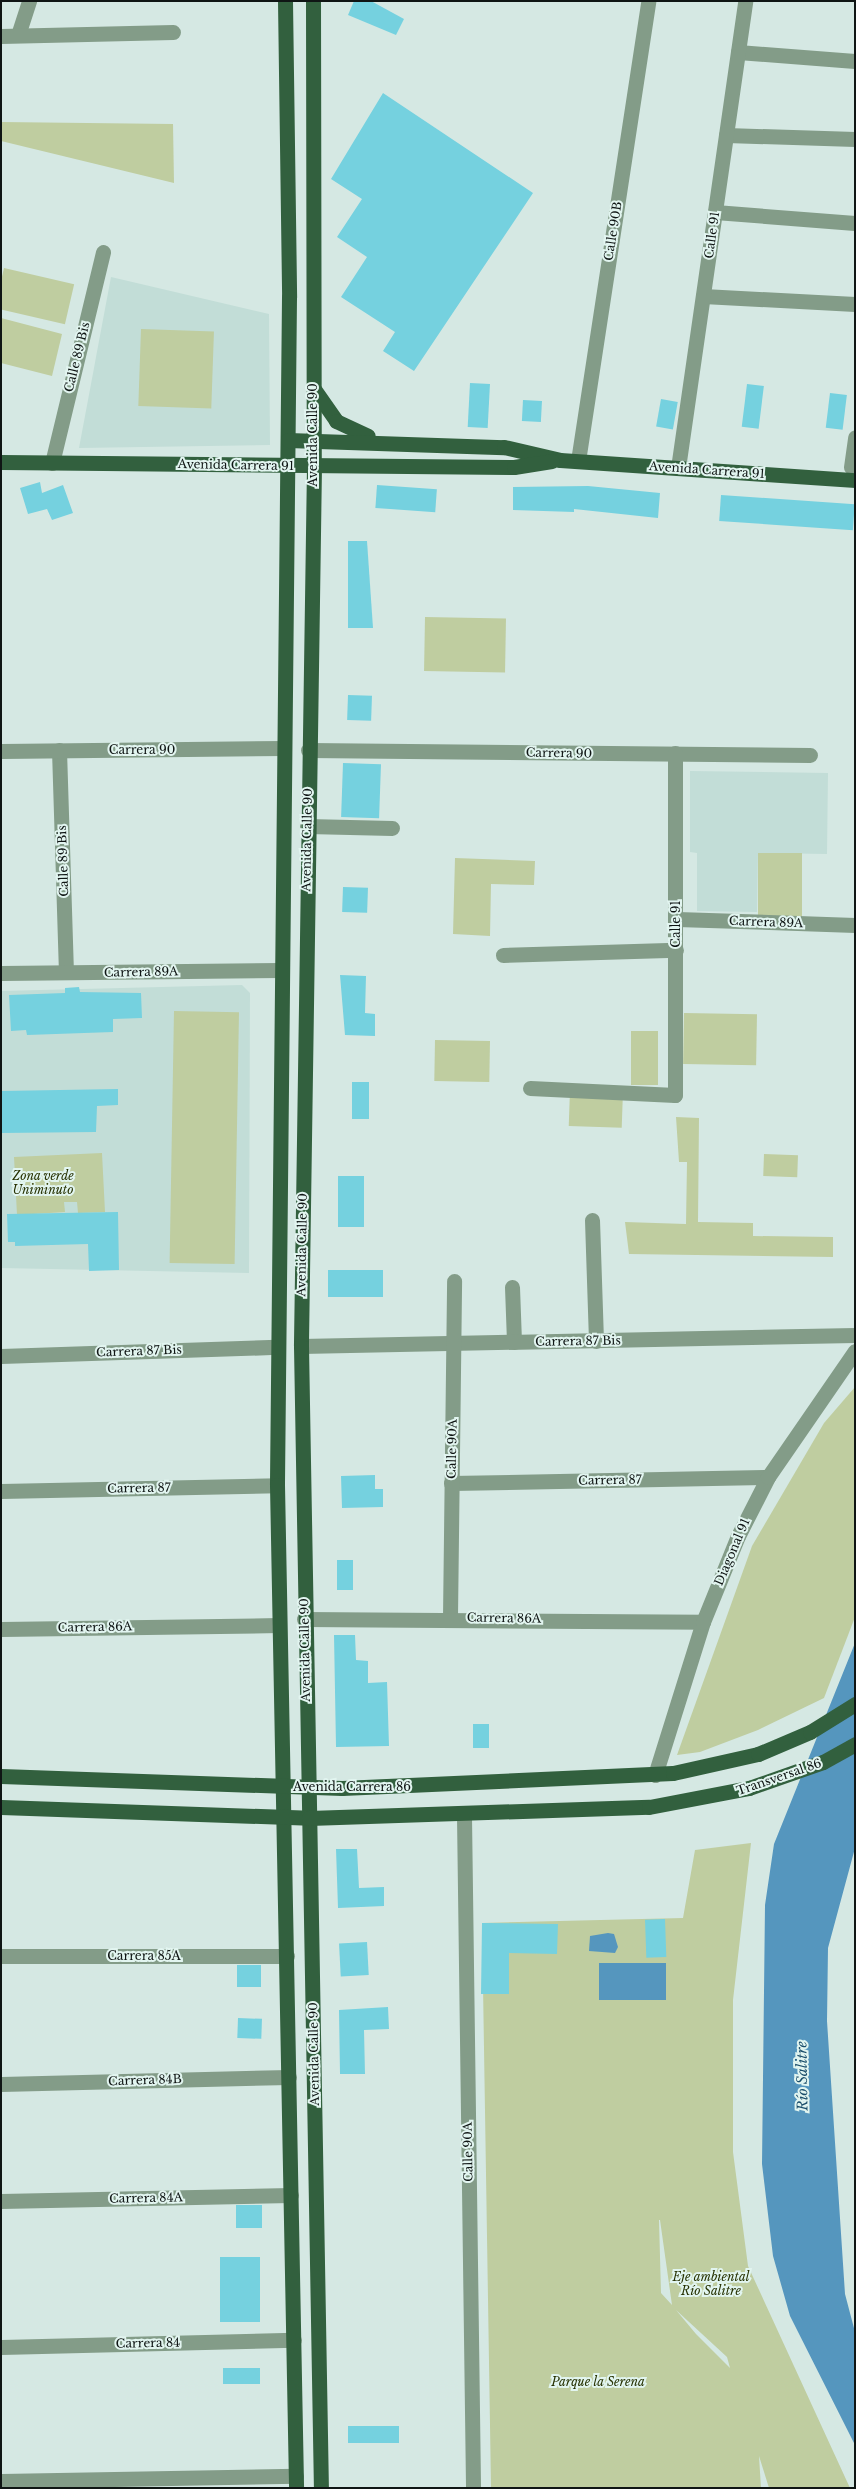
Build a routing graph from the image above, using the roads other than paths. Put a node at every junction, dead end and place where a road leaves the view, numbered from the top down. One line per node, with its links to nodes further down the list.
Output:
1 (28, 1): 7 (street)
2 (285, 1): 20 (main road, Avenida Calle 90)
3 (648, 1): 25 (street, Calle 90B)
4 (745, 1): 9 (street, Calle 91)
5 (315, 3): 18 (main road, Avenida Calle 90)
6 (173, 32): 7 (street)
7 (18, 35): 8 (street)
8 (1, 36)
9 (738, 52): 10 (street); 11 (street, Calle 91)
10 (855, 61)
11 (726, 135): 12 (street); 13 (street, Calle 91)
12 (855, 139)
13 (715, 212): 14 (street); 16 (street, Calle 91)
14 (855, 223)
15 (102, 252): 26 (street, Calle 89 Bis)
16 (703, 296): 17 (street); 29 (street, Calle 91)
17 (855, 304)
18 (312, 385): 21 (main road, Avenida Calle 90); 22 (main road)
19 (855, 437): 30 (street)
20 (288, 440): 21 (main road, Avenida Carrera 91); 27 (main road, Avenida Calle 90)
21 (314, 440): 22 (main road, Avenida Carrera 91); 28 (main road, Avenida Calle 90)
22 (384, 440): 23 (main road, Avenida Carrera 91)
23 (560, 460): 25 (main road, Avenida Carrera 91); 28 (main road, Avenida Carrera 91)
24 (1, 462): 26 (main road, Avenida Carrera 91)
25 (578, 462): 29 (main road, Avenida Carrera 91)
26 (52, 463): 27 (main road, Avenida Carrera 91)
27 (288, 466): 28 (main road, Avenida Carrera 91); 31 (main road, Avenida Calle 90)
28 (314, 466): 33 (main road, Avenida Calle 90)
29 (678, 468): 30 (main road, Avenida Carrera 91)
30 (853, 473)
31 (284, 748): 32 (street, Carrera 90); 43 (main road, Avenida Calle 90)
32 (59, 750): 34 (street, Carrera 90); 44 (street, Calle 89 Bis)
33 (308, 750): 35 (street, Carrera 90); 37 (main road, Avenida Calle 90)
34 (1, 751)
35 (675, 754): 36 (street, Carrera 90); 39 (street, Calle 91)
36 (810, 755)
37 (307, 826): 38 (street); 54 (main road, Avenida Calle 90)
38 (392, 828)
39 (677, 918): 40 (street, Carrera 89A); 41 (street, Calle 91)
40 (855, 925)
41 (676, 950): 42 (street); 46 (street, Calle 91)
42 (503, 956)
43 (280, 970): 44 (street, Carrera 89A); 55 (main road, Avenida Calle 90)
44 (66, 972): 45 (street, Carrera 89A)
45 (1, 973)
46 (530, 1088)
47 (592, 1220): 51 (street)
48 (454, 1281): 53 (street, Calle 90A)
49 (512, 1287): 52 (street)
50 (855, 1335): 51 (street, Carrera 87 Bis)
51 (596, 1340): 52 (street, Carrera 87 Bis)
52 (514, 1342): 53 (street, Carrera 87 Bis)
53 (453, 1343): 54 (street, Carrera 87 Bis); 59 (street, Calle 90A)
54 (301, 1346): 63 (main road, Avenida Calle 90)
55 (277, 1347): 57 (street, Carrera 87 Bis); 60 (main road, Avenida Calle 90)
56 (855, 1351): 58 (street, Diagonal 91)
57 (1, 1356)
58 (768, 1477): 59 (street, Carrera 87); 64 (street, Diagonal 91)
59 (451, 1483): 62 (street, Calle 90A)
60 (277, 1485): 61 (street, Carrera 87); 65 (main road, Avenida Calle 90)
61 (1, 1491)
62 (450, 1617): 63 (street, Carrera 86A); 64 (street, Carrera 86A)
63 (304, 1619): 72 (main road, Avenida Calle 90)
64 (703, 1622): 69 (street, Diagonal 91)
65 (279, 1625): 66 (street, Carrera 86A); 71 (main road, Avenida Calle 90)
66 (1, 1628)
67 (855, 1704): 69 (main road, Avenida Carrera 86)
68 (855, 1744): 74 (main road, Transversal 86)
69 (655, 1775): 72 (main road, Avenida Carrera 86)
70 (1, 1776): 71 (main road, Avenida Carrera 86)
71 (283, 1787): 72 (main road, Avenida Carrera 86); 75 (main road, Avenida Calle 90)
72 (308, 1787): 76 (main road, Avenida Calle 90)
73 (1, 1808): 75 (main road)
74 (464, 1816): 76 (main road); 88 (street, Calle 90A)
75 (284, 1818): 76 (main road); 78 (main road, Avenida Calle 90)
76 (309, 1818): 87 (main road, Avenida Calle 90)
77 (1, 1956): 78 (street, Carrera 85A)
78 (287, 1956): 79 (main road, Avenida Calle 90)
79 (289, 2076): 80 (street, Carrera 84B); 81 (main road, Avenida Calle 90)
80 (1, 2084)
81 (291, 2195): 82 (street, Carrera 84A); 83 (main road, Avenida Calle 90)
82 (1, 2201)
83 (294, 2340): 84 (street, Carrera 84); 86 (main road, Avenida Calle 90)
84 (1, 2347)
85 (1, 2481): 86 (street)
86 (296, 2482)
87 (321, 2488)
88 (473, 2488)

